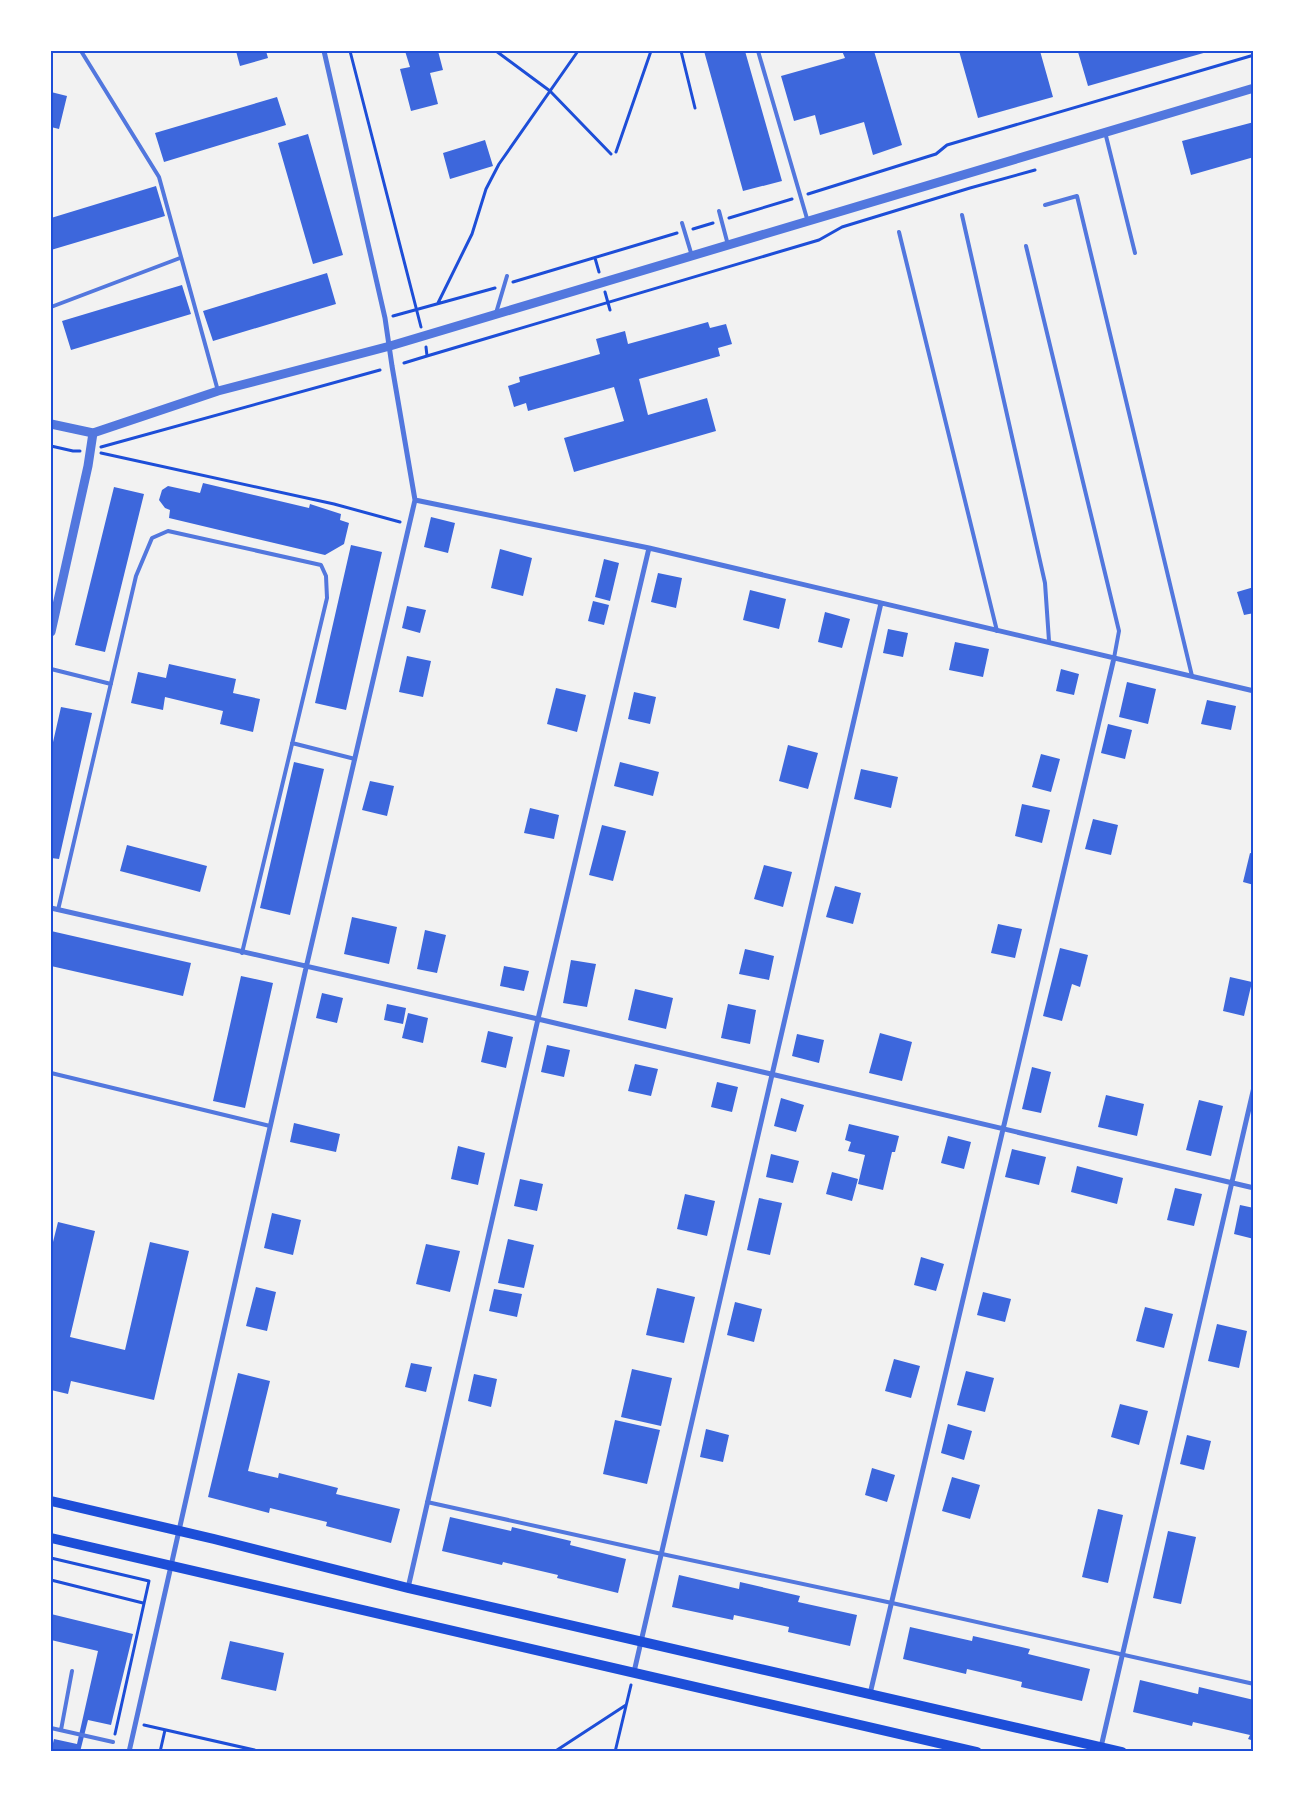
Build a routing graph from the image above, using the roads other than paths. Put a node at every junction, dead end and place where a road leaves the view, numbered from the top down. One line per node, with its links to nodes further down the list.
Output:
1 (81, 51): 16 (lane)
2 (324, 51): 20 (street)
3 (758, 51): 10 (lane)
4 (1254, 88): 5 (street)
5 (1105, 132): 10 (street); 14 (lane)
6 (1045, 205): 32 (lane)
7 (719, 211): 12 (lane)
8 (962, 215): 29 (lane)
9 (682, 222): 15 (lane)
10 (808, 222): 12 (street)
11 (899, 232): 27 (lane)
12 (728, 245): 15 (street)
13 (1026, 246): 30 (lane)
14 (1135, 253)
15 (692, 256): 19 (street)
16 (180, 258): 18 (lane); 21 (lane)
17 (508, 276): 19 (lane)
18 (51, 307)
19 (496, 314): 20 (street)
20 (390, 346): 21 (street); 24 (street)
21 (218, 391): 23 (street)
22 (51, 424): 23 (street)
23 (93, 433): 28 (street)
24 (415, 500): 25 (street); 36 (street)
25 (649, 548): 26 (street); 41 (street)
26 (881, 603): 27 (street); 43 (street)
27 (997, 631): 29 (street)
28 (51, 632)
29 (1049, 641): 30 (street)
30 (1114, 658): 32 (street); 46 (street)
31 (51, 669): 33 (lane)
32 (1192, 676): 34 (street)
33 (111, 684): 35 (lane); 38 (lane)
34 (1254, 691)
35 (292, 743): 36 (lane); 39 (lane)
36 (355, 759): 40 (street)
37 (51, 908): 38 (street)
38 (58, 910): 39 (street)
39 (242, 953): 40 (street)
40 (306, 968): 41 (street); 45 (street)
41 (538, 1019): 43 (street); 50 (street)
42 (51, 1073): 45 (lane)
43 (772, 1074): 46 (street); 53 (street)
44 (1254, 1087): 47 (street)
45 (270, 1126): 51 (street)
46 (1002, 1128): 47 (street); 56 (street)
47 (1231, 1183): 48 (street); 58 (street)
48 (1254, 1188)
49 (51, 1501): 51 (main road)
50 (427, 1502): 53 (lane); 55 (street)
51 (179, 1530): 54 (street); 55 (main road)
52 (51, 1538): 54 (main road)
53 (662, 1554): 56 (lane); 57 (street)
54 (170, 1566): 60 (main road); 67 (street)
55 (408, 1588): 57 (main road)
56 (892, 1602): 58 (lane); 62 (street)
57 (642, 1642): 60 (street); 62 (main road)
58 (1122, 1655): 61 (lane); 66 (street)
59 (72, 1671): 64 (lane)
60 (634, 1672): 68 (main road)
61 (1254, 1684)
62 (870, 1695): 66 (main road)
63 (51, 1728): 64 (lane)
64 (61, 1730): 65 (lane)
65 (113, 1742)
66 (1101, 1747): 69 (main road)
67 (129, 1752)
68 (978, 1752)
69 (1122, 1752)

